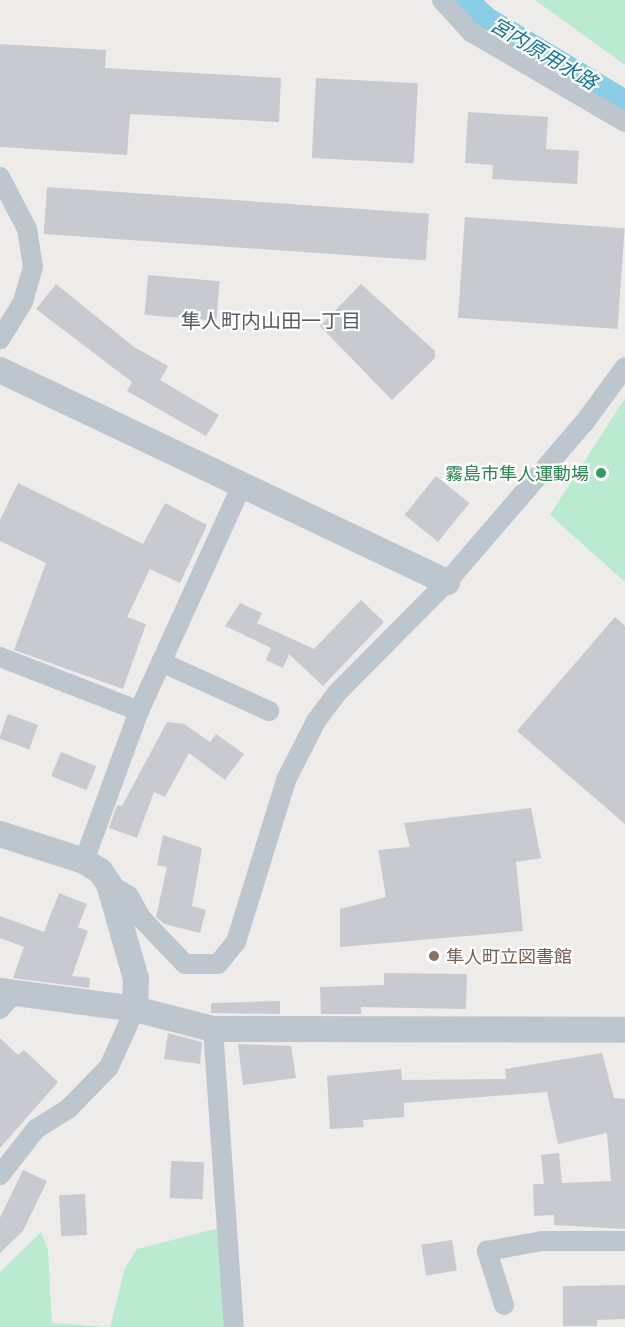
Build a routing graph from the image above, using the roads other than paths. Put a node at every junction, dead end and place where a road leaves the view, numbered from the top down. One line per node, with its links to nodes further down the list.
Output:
1 (442, 0): 2 (street)
2 (625, 122)
3 (0, 177): 4 (street)
4 (0, 339)
5 (625, 367): 8 (street)
6 (0, 370): 7 (street)
7 (241, 487): 8 (street); 10 (street)
8 (447, 582): 15 (street)
9 (0, 657): 11 (street)
10 (162, 662): 11 (street); 12 (street)
11 (139, 711): 14 (street)
12 (269, 711)
13 (0, 834): 14 (street)
14 (84, 861): 15 (street)
15 (109, 885): 17 (street)
16 (5, 998): 17 (street)
17 (135, 1009): 18 (street); 20 (street)
18 (213, 1029): 19 (street); 23 (street)
19 (625, 1030)
20 (0, 1175)
21 (625, 1241): 22 (street)
22 (504, 1305)
23 (234, 1327)

